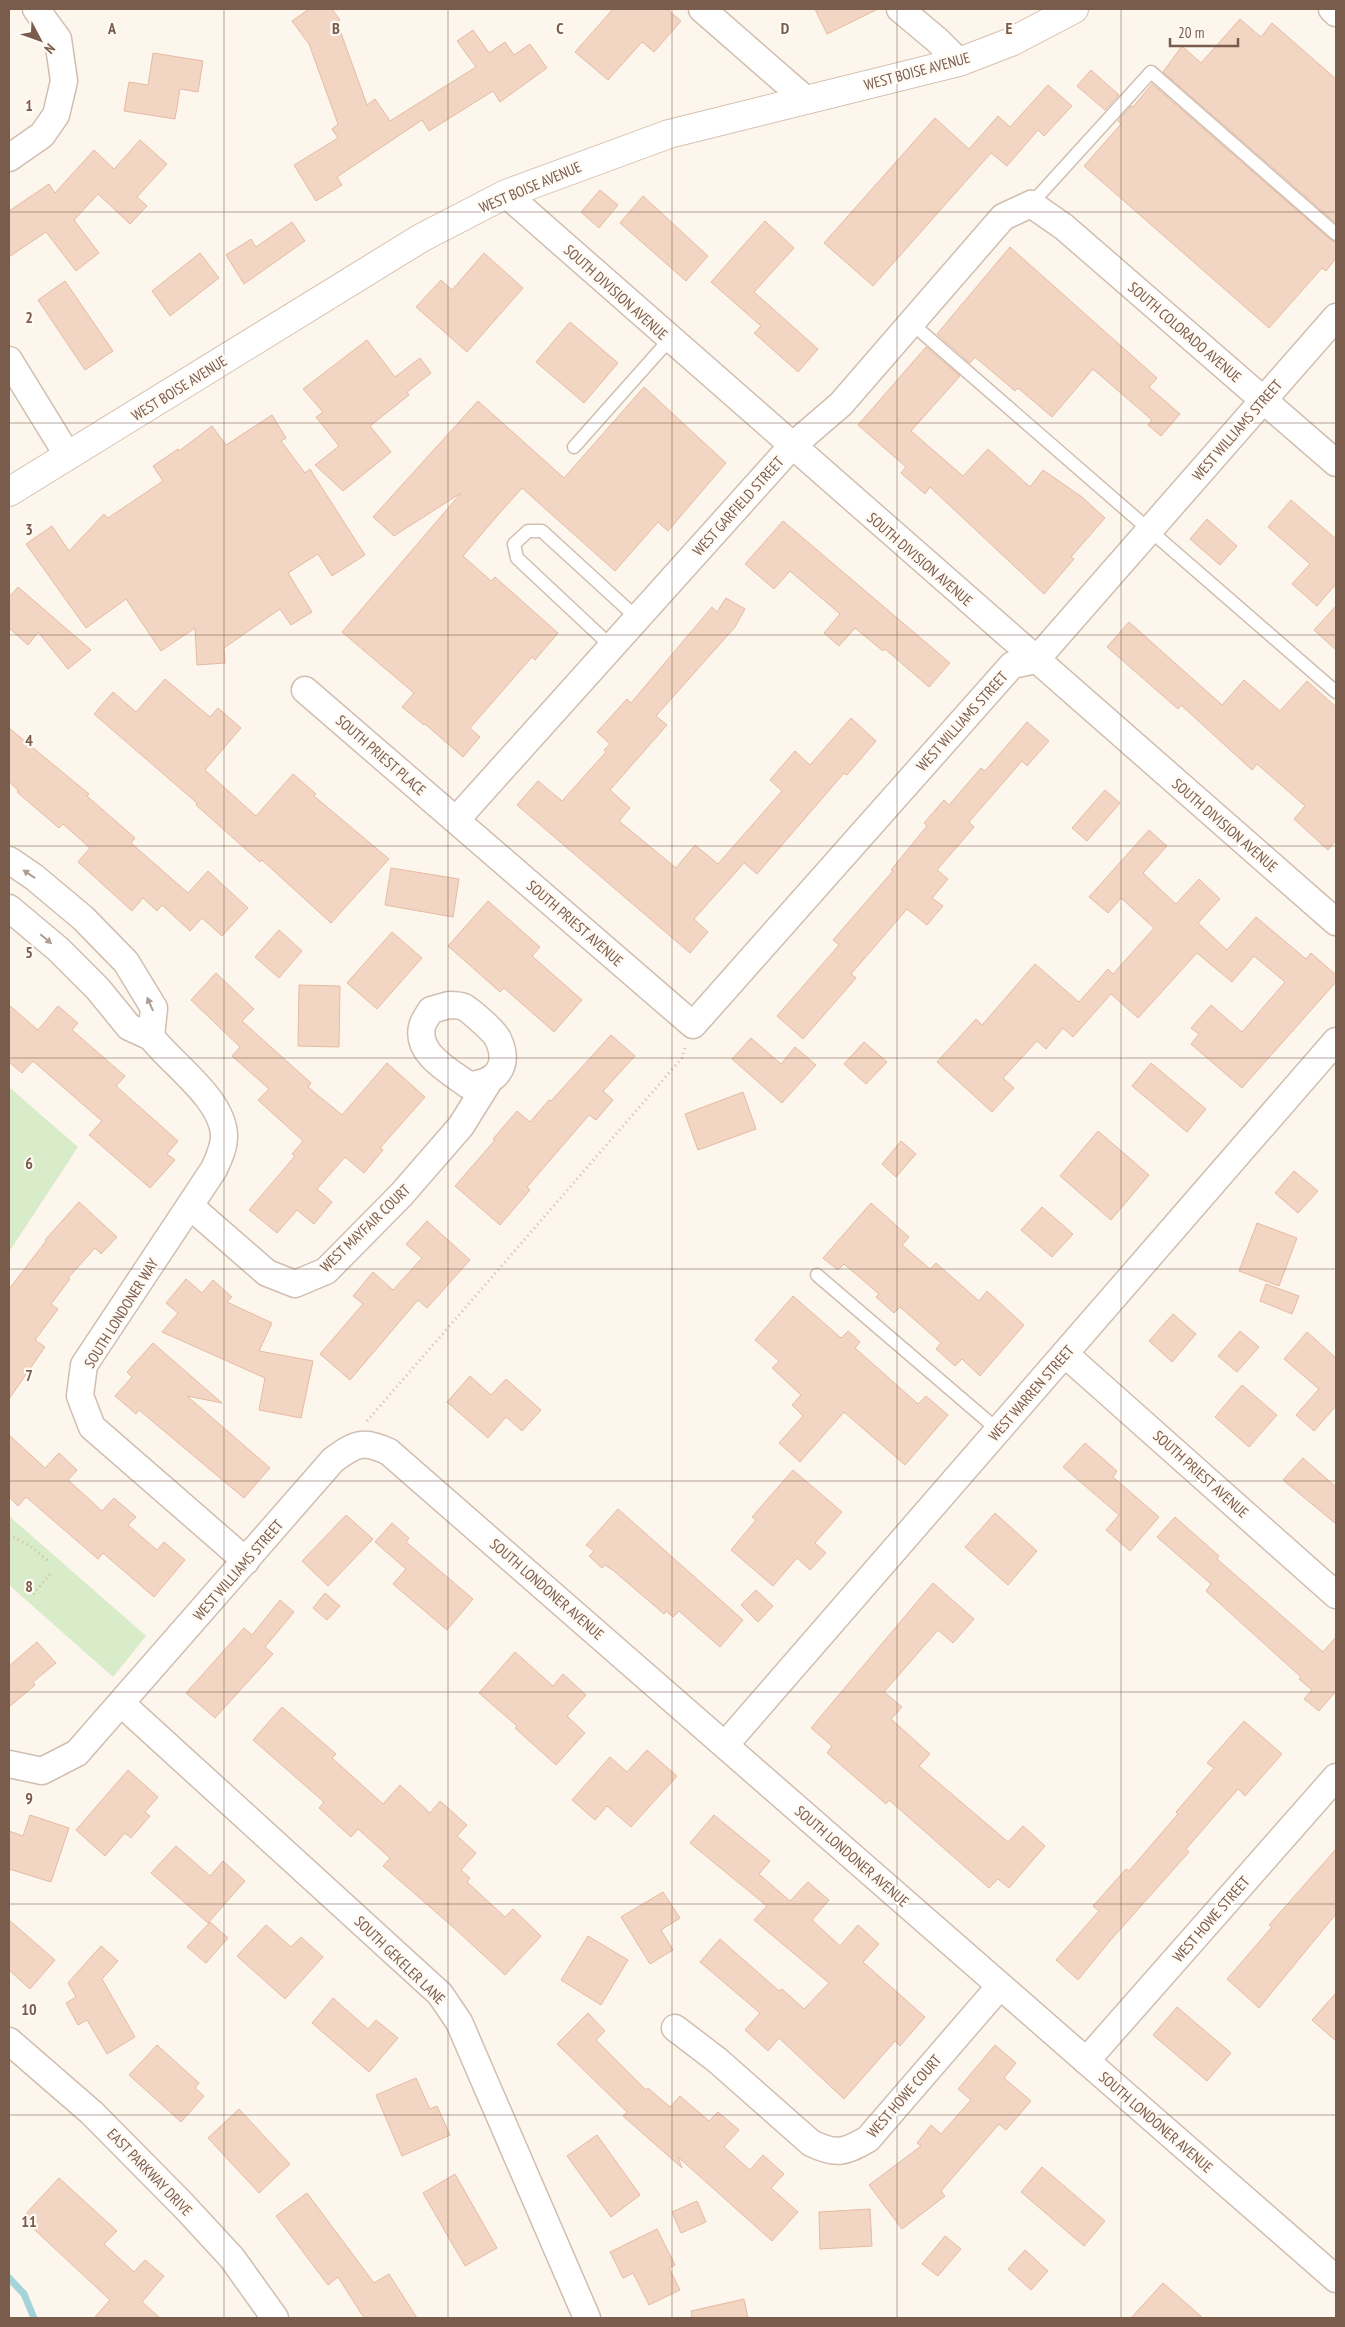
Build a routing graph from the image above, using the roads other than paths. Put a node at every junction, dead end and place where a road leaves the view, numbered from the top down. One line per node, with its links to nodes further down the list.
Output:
1 (36, 9): 9 (street)
2 (702, 9): 8 (street)
3 (900, 9): 7 (street)
4 (1074, 9): 7 (street, WEST BOISE AVENUE)
5 (1332, 9): 6 (street)
6 (1336, 13)
7 (959, 62): 8 (street, WEST BOISE AVENUE)
8 (805, 99): 10 (street, WEST BOISE AVENUE)
9 (9, 158)
10 (506, 194): 15 (street, SOUTH DIVISION AVENUE); 20 (street, WEST BOISE AVENUE)
11 (1031, 204): 12 (lane); 14 (street, WEST GARFIELD STREET); 17 (street, SOUTH COLORADO AVENUE)
12 (1336, 234)
13 (1336, 317): 17 (street, WEST WILLIAMS STREET)
14 (910, 322): 19 (street, WEST GARFIELD STREET); 23 (lane)
15 (670, 339): 18 (lane); 19 (street, SOUTH DIVISION AVENUE)
16 (9, 360): 20 (street)
17 (1264, 400): 21 (street, SOUTH COLORADO AVENUE); 23 (street, WEST WILLIAMS STREET)
18 (574, 447)
19 (791, 447): 24 (street, WEST GARFIELD STREET); 26 (street, SOUTH DIVISION AVENUE)
20 (68, 456): 22 (street, WEST BOISE AVENUE)
21 (1336, 463)
22 (9, 492)
23 (1150, 530): 26 (street, WEST WILLIAMS STREET); 28 (lane)
24 (638, 618): 25 (street, WEST GARFIELD STREET); 25 (lane)
25 (612, 647): 29 (street, WEST GARFIELD STREET)
26 (1036, 660): 32 (street, SOUTH DIVISION AVENUE); 33 (street, WEST WILLIAMS STREET)
27 (305, 690): 29 (street, SOUTH PRIEST PLACE)
28 (1336, 692)
29 (456, 820): 33 (street, SOUTH PRIEST AVENUE)
30 (9, 860): 34 (street, one-way to 30)
31 (9, 908): 34 (street, SOUTH LONDONER WAY, one-way to 34)
32 (1336, 922)
33 (694, 1025)
34 (151, 1037): 37 (street, SOUTH LONDONER WAY)
35 (1336, 1041): 39 (street, WEST WARREN STREET)
36 (489, 1081): 37 (street, WEST MAYFAIR COURT)
37 (190, 1206): 42 (street, SOUTH LONDONER WAY)
38 (817, 1276): 40 (lane)
39 (1065, 1354): 40 (street, WEST WARREN STREET); 43 (street, SOUTH PRIEST AVENUE)
40 (998, 1430): 45 (street, WEST WARREN STREET)
41 (362, 1443): 42 (street, WEST WILLIAMS STREET); 45 (street, SOUTH LONDONER AVENUE)
42 (246, 1561): 44 (street, WEST WILLIAMS STREET)
43 (1336, 1595)
44 (122, 1704): 46 (street, WEST WILLIAMS STREET); 54 (street, SOUTH GEKELER LANE)
45 (725, 1745): 48 (street, SOUTH LONDONER AVENUE)
46 (9, 1764)
47 (1336, 1777): 51 (street, WEST HOWE STREET)
48 (1000, 1986): 49 (street, WEST HOWE COURT); 51 (street, SOUTH LONDONER AVENUE)
49 (675, 2028)
50 (9, 2040): 53 (street, EAST PARKWAY DRIVE)
51 (1086, 2061): 52 (street, SOUTH LONDONER AVENUE)
52 (1336, 2279)
53 (275, 2318)
54 (587, 2318)

